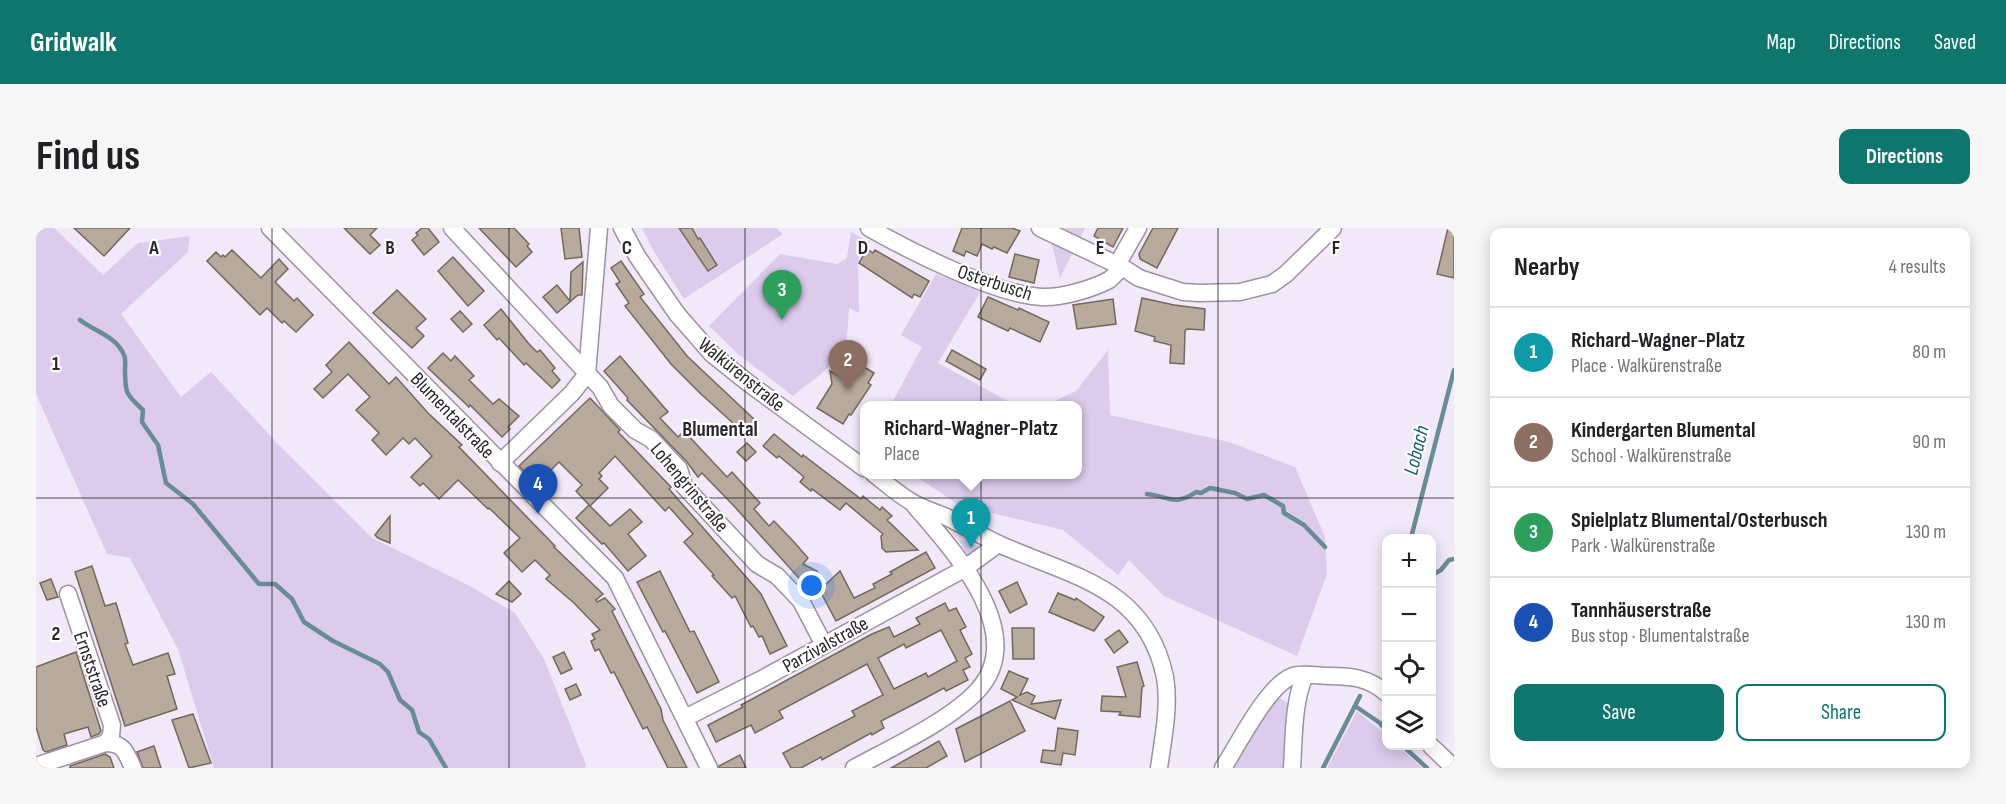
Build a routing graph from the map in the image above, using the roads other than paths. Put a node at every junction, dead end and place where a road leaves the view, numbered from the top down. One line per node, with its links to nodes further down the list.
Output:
1 (270, 228): 11 (street, Blumentalstraße)
2 (452, 228): 10 (street, Lohengrinstraße)
3 (599, 228): 10 (street)
4 (622, 228): 12 (street, Walkürenstraße)
5 (869, 228): 9 (street, Osterbusch)
6 (1040, 228): 9 (street)
7 (1138, 228): 9 (street)
8 (1333, 228): 9 (street)
9 (1120, 266)
10 (587, 374): 11 (street); 18 (street, Lohengrinstraße)
11 (500, 463): 21 (street, Blumentalstraße)
12 (860, 465)
13 (881, 479): 14 (street)
14 (913, 503): 15 (street); 16 (street)
15 (998, 544): 16 (street); 28 (street)
16 (964, 569): 18 (street, Parzivalstraße); 27 (street)
17 (68, 594): 22 (street, Ernststraße)
18 (824, 645): 21 (street, Parzivalstraße)
19 (1305, 675): 20 (street); 29 (street); 30 (street)
20 (1382, 690)
21 (685, 718): 26 (street, Blumentalstraße)
22 (106, 743): 24 (street); 25 (street)
23 (1435, 750): 31 (street)
24 (36, 766)
25 (133, 768)
26 (709, 768)
27 (854, 768)
28 (1159, 768)
29 (1223, 768)
30 (1292, 768)
31 (1454, 768)

